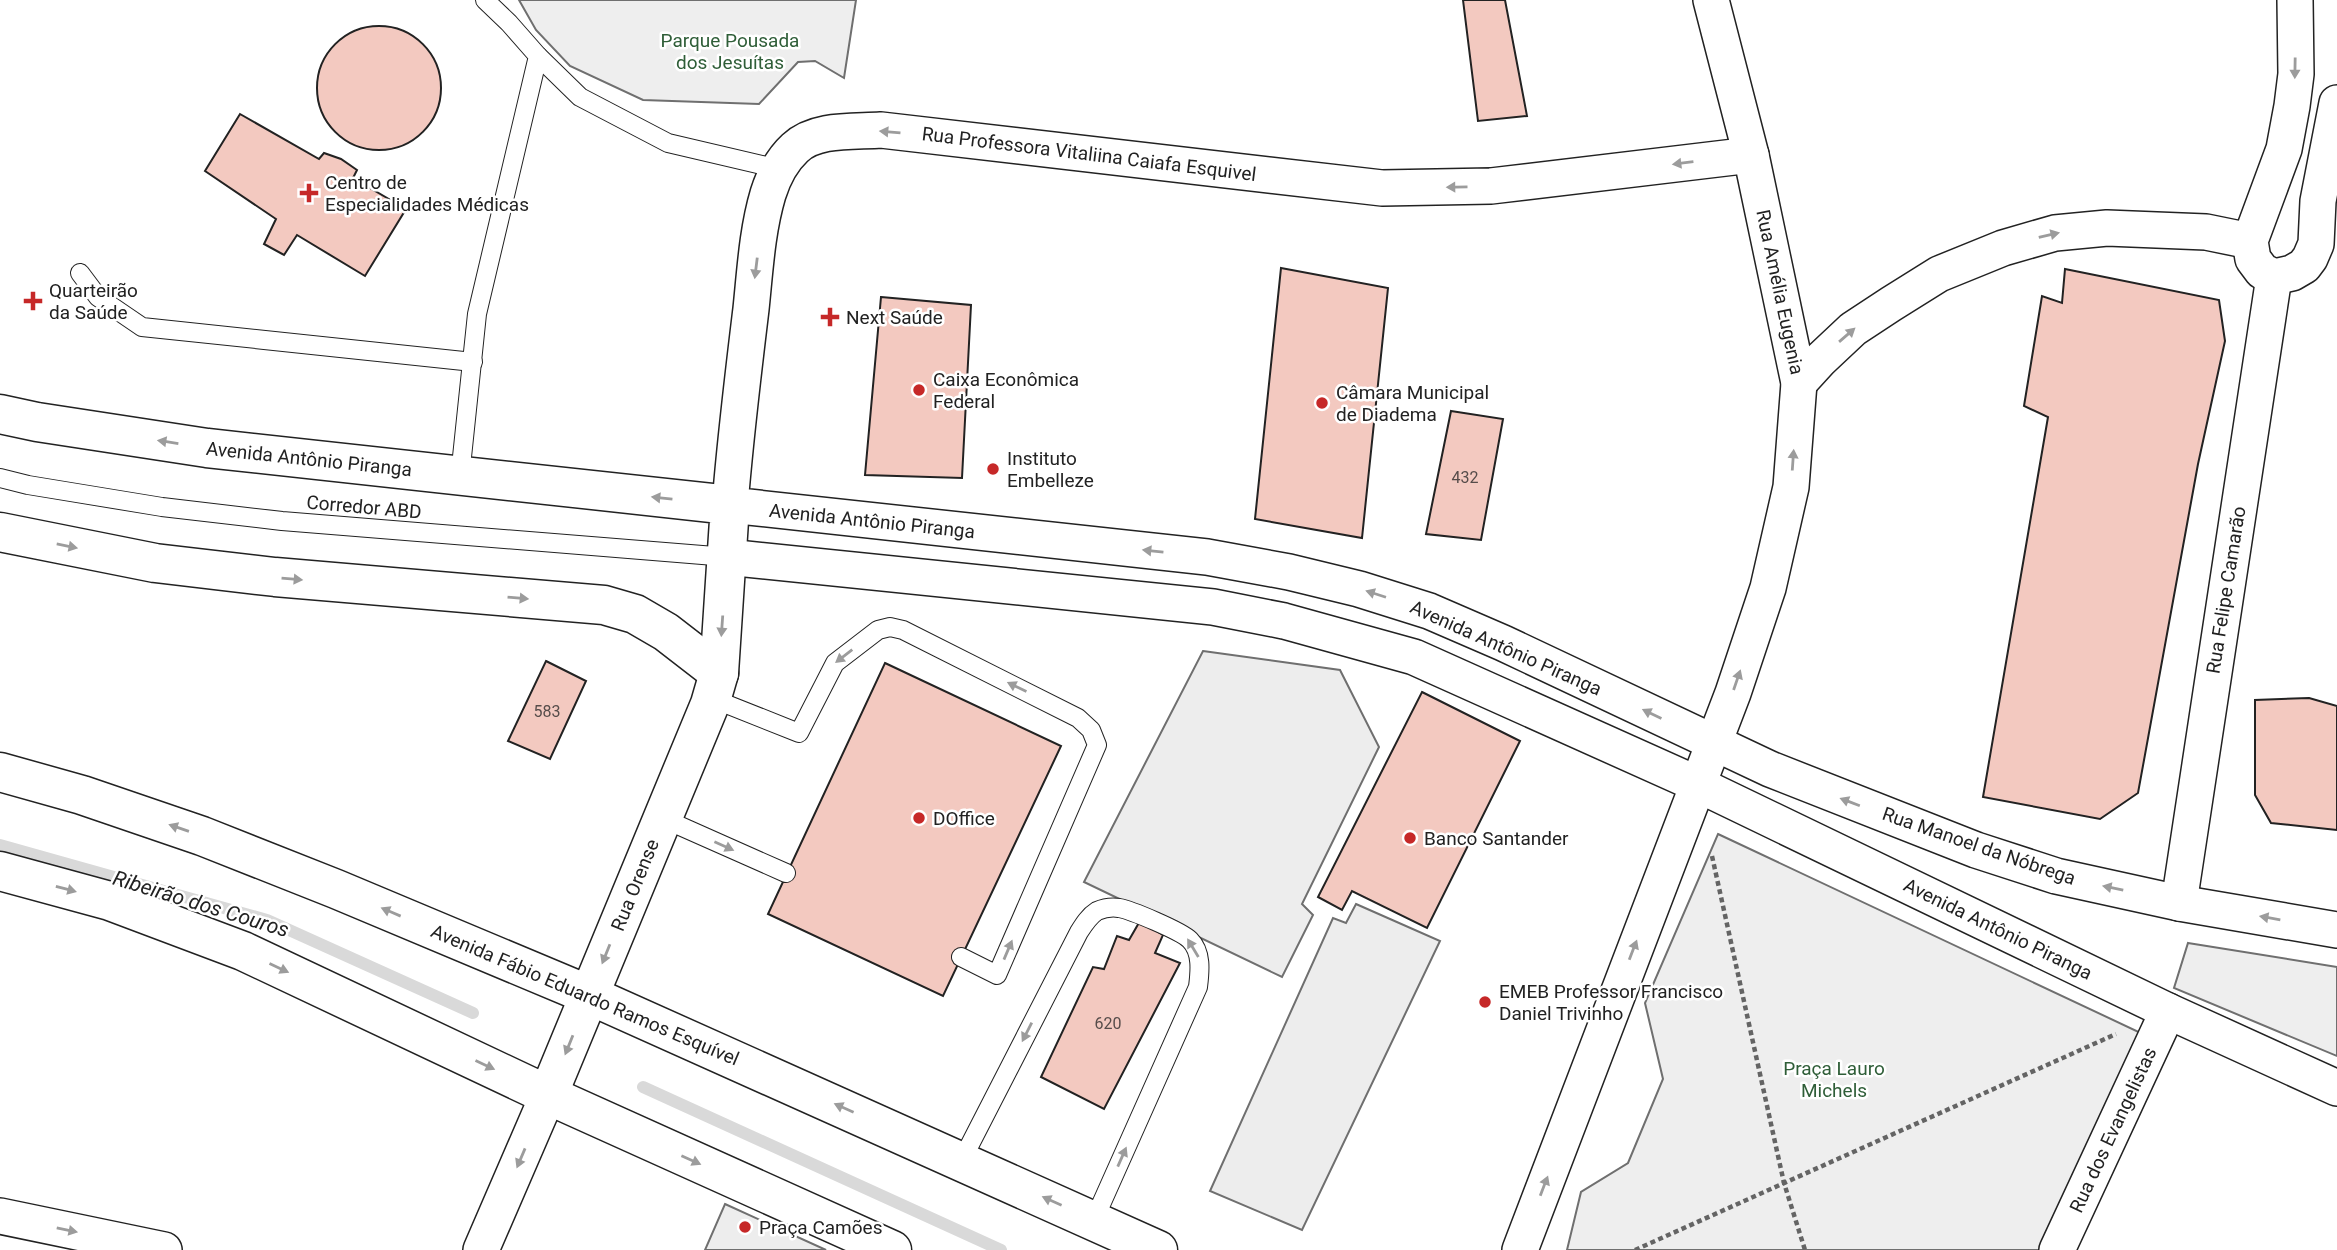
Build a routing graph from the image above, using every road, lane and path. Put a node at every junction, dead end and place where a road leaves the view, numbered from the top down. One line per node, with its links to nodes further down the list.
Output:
1 (485, 0): 4 (lane)
2 (1711, 0): 6 (street, Rua Amélia Eugenia)
3 (2295, 0): 8 (street, one-way to 8)
4 (538, 56): 7 (lane); 12 (lane)
5 (2337, 103): 9 (street)
6 (1751, 155): 7 (street, Rua Professora Vitaliina Caiafa Esquivel, one-way to 7); 13 (street, Rua Amélia Eugenia)
7 (779, 169): 17 (street, Rua Professora Vitaliina Caiafa Esquivel, one-way to 17)
8 (2250, 241): 11 (street); 13 (street, one-way to 8)
9 (2326, 246): 11 (street)
10 (80, 273): 12 (lane)
11 (2274, 277): 28 (street, Rua Felipe Camarão)
12 (472, 362): 15 (lane)
13 (1799, 383): 21 (street, Rua Amélia Eugenia, one-way to 13)
14 (0, 414): 15 (main road, Avenida Antônio Piranga, one-way to 14)
15 (460, 476): 17 (main road, Avenida Antônio Piranga, one-way to 15)
16 (0, 478): 19 (lane, Corredor ABD)
17 (730, 505): 19 (main road, Rua Orense); 21 (street, Avenida Antônio Piranga, one-way to 17)
18 (0, 532): 20 (main road, one-way to 20)
19 (727, 557): 20 (main road, Rua Orense, one-way to 20); 23 (street, Avenida Antônio Piranga)
20 (715, 685): 24 (main road, Rua Orense); 30 (lane, one-way to 20)
21 (1713, 743): 23 (street, Rua Amélia Eugenia); 28 (street, Rua Manoel da Nóbrega, one-way to 21)
22 (0, 772): 31 (main road, Avenida Fábio Eduardo Ramos Esquível, one-way to 22)
23 (1697, 784): 32 (street, Avenida Antônio Piranga); 43 (street, Rua Amélia Eugenia, one-way to 23)
24 (662, 818): 27 (lane, one-way to 27); 31 (main road, Rua Orense, one-way to 31)
25 (1711, 851): 36 (path)
26 (0, 871): 34 (main road, one-way to 34)
27 (786, 873)
28 (2179, 903): 29 (street, Rua Manoel da Nóbrega, one-way to 28)
29 (2337, 930)
30 (961, 957)
31 (589, 995): 34 (main road, Rua Orense, one-way to 34); 35 (main road, Avenida Fábio Eduardo Ramos Esquível, one-way to 31)
32 (2168, 1011): 33 (street, Avenida Antônio Piranga); 36 (path); 46 (street, Rua dos Evangelistas)
33 (2337, 1088)
34 (548, 1095): 40 (street, Rua Orense, one-way to 40); 41 (main road, one-way to 41)
35 (962, 1160): 38 (main road, Avenida Fábio Eduardo Ramos Esquível, one-way to 35); 38 (lane, one-way to 35)
36 (1784, 1183): 44 (path); 45 (path)
37 (0, 1216): 39 (street, one-way to 39)
38 (1094, 1220): 42 (main road, Avenida Fábio Eduardo Ramos Esquível)
39 (164, 1250)
40 (481, 1250)
41 (892, 1250)
42 (1158, 1250)
43 (1520, 1250)
44 (1635, 1250)
45 (1805, 1250)
46 (2057, 1250)

